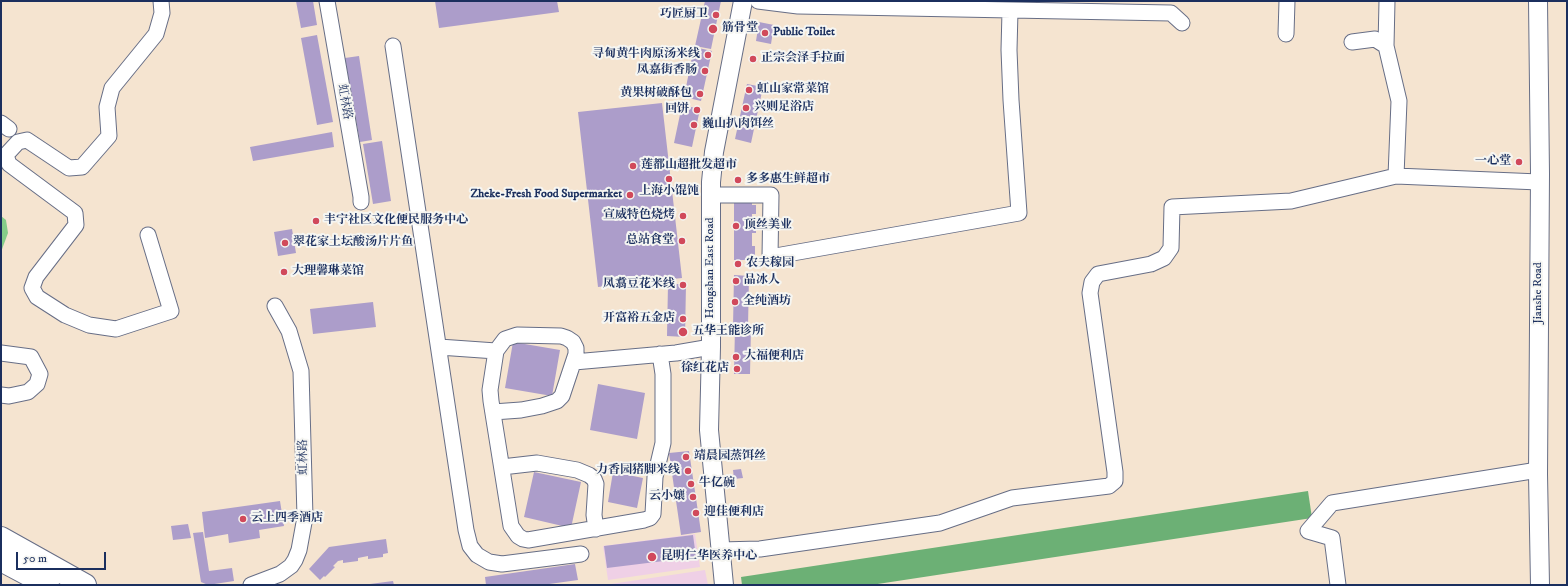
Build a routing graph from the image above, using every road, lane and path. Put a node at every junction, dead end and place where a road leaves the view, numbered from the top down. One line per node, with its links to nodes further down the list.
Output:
1 (161, 1): 19 (street)
2 (327, 1): 18 (street, 虹林路)
3 (743, 1): 17 (street, Hongshan East Road)
4 (758, 1): 9 (street)
5 (1287, 1): 11 (street)
6 (1387, 1): 14 (street)
7 (1538, 1): 16 (street, Jianshe Road)
8 (1550, 1): 42 (street, Jianshe Road)
9 (1003, 7): 10 (street); 17 (street)
10 (1182, 23)
11 (1286, 34)
12 (1352, 42): 14 (street)
13 (393, 46): 21 (street)
14 (1386, 46): 15 (street)
15 (1396, 176): 16 (street); 33 (street)
16 (1540, 182): 30 (street, Jianshe Road)
17 (710, 195): 22 (street, Hongshan East Road)
18 (361, 202)
19 (148, 235)
20 (275, 306): 38 (street, 虹林路)
21 (440, 347): 23 (street); 34 (street)
22 (711, 347): 25 (street); 33 (street, Hongshan East Road)
23 (496, 351): 26 (street); 28 (street)
24 (1, 353): 27 (street)
25 (660, 354): 26 (street); 31 (street)
26 (574, 362): 28 (street)
27 (1, 395)
28 (493, 412): 29 (street)
29 (502, 467): 31 (street); 31 (street)
30 (1538, 470): 40 (street); 41 (street, Jianshe Road)
31 (596, 528)
32 (1, 538): 37 (main road)
33 (720, 550): 39 (street, Hongshan East Road)
34 (581, 554)
35 (1, 560): 36 (main road)
36 (48, 585)
37 (85, 585)
38 (251, 585)
39 (724, 585)
40 (1338, 585)
41 (1540, 585)
42 (1552, 585)

